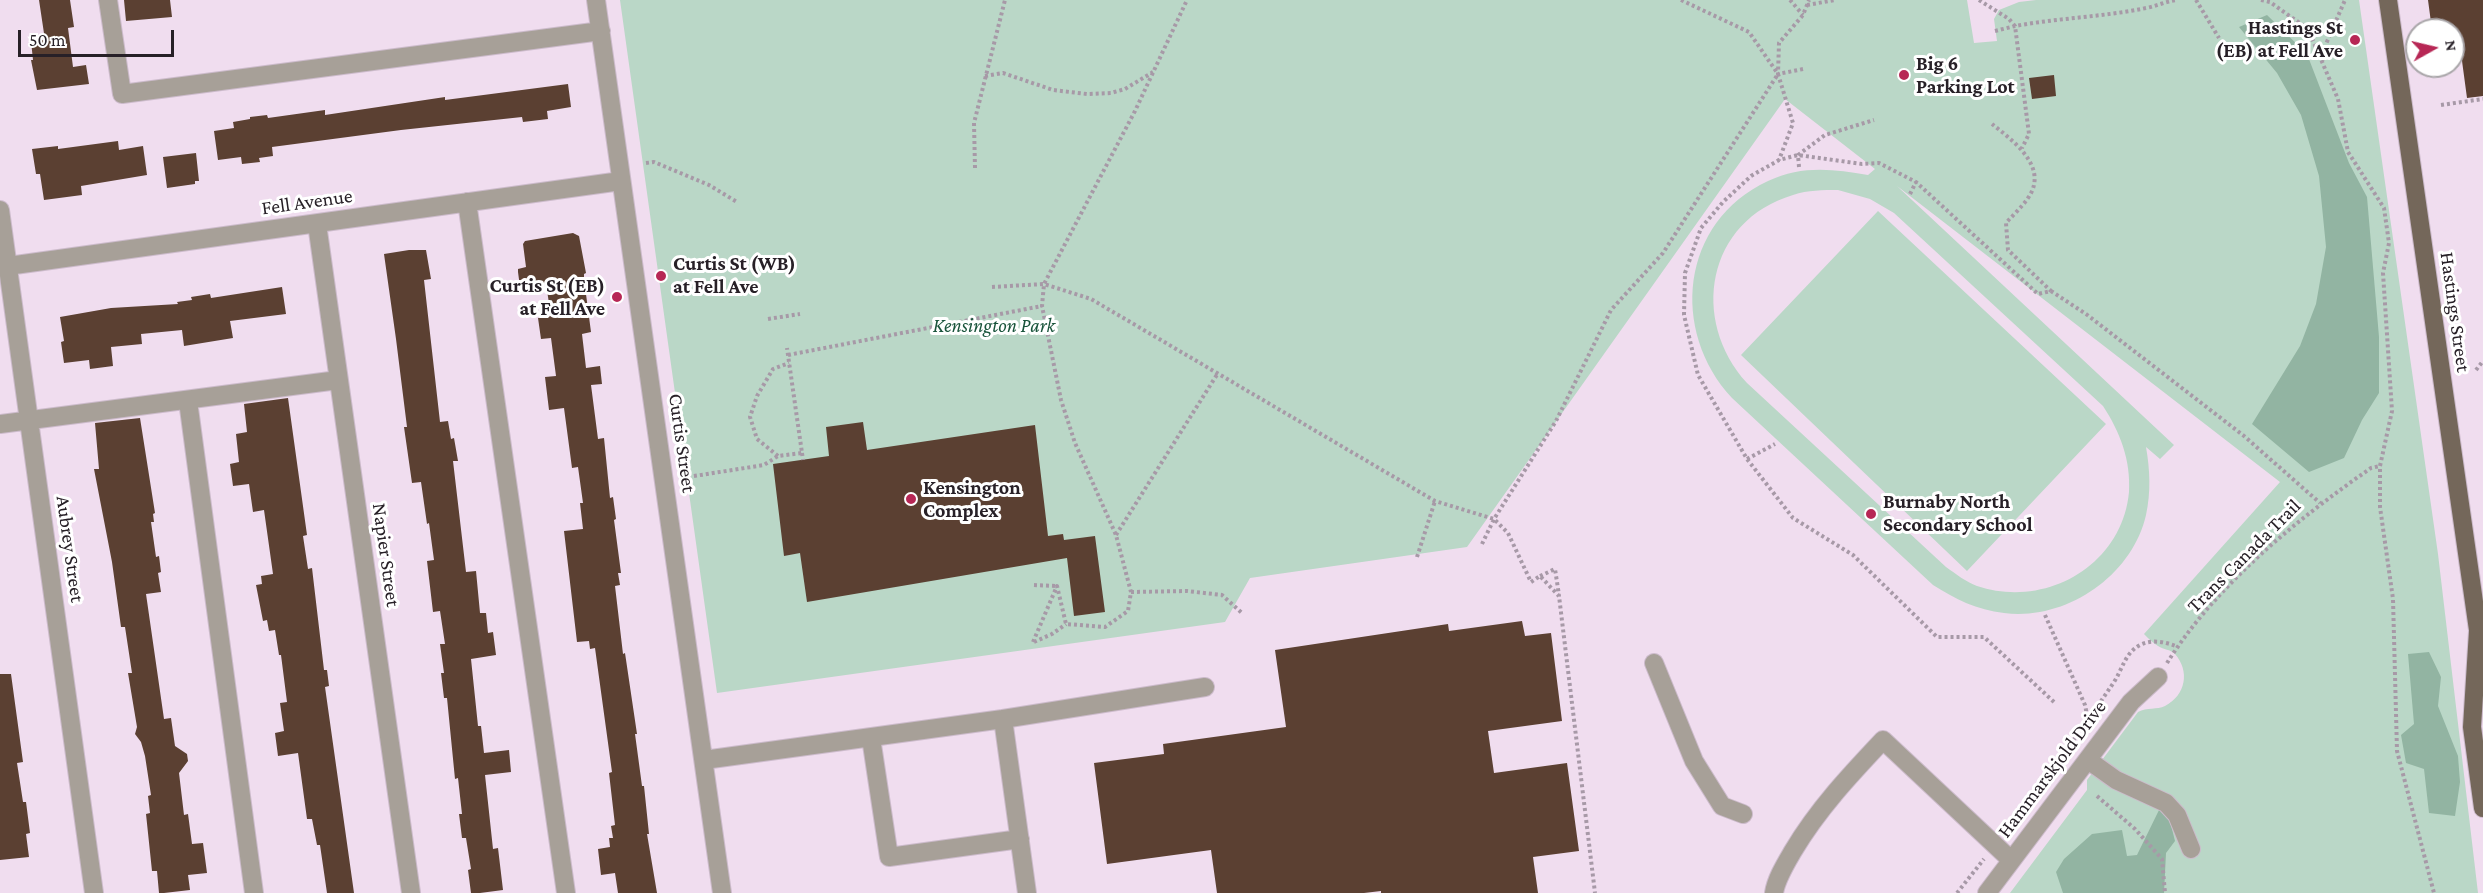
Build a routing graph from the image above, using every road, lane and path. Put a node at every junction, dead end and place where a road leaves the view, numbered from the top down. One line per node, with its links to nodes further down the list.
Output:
1 (108, 0): 17 (street)
2 (596, 0): 17 (street, Curtis Street)
3 (1005, 0): 24 (path)
4 (1186, 0): 22 (path)
5 (1681, 0): 23 (path)
6 (1790, 0): 15 (path)
7 (1835, 0): 14 (path)
8 (1978, 0): 16 (path)
9 (2178, 0): 16 (path)
10 (2196, 0): 19 (path)
11 (2261, 0): 20 (path)
12 (2345, 0): 20 (path)
13 (2388, 0): 80 (main road, Hastings Street)
14 (1808, 2): 15 (path)
15 (1803, 15): 23 (path)
16 (2014, 26): 18 (path); 29 (path)
17 (601, 31): 35 (street, Curtis Street)
18 (1995, 31)
19 (2219, 38)
20 (2323, 61): 64 (path)
21 (1803, 69): 23 (path)
22 (1153, 72): 24 (path); 43 (path)
23 (1778, 74): 31 (path); 68 (path)
24 (985, 76): 34 (path)
25 (2483, 99): 26 (path)
26 (2441, 105)
27 (1874, 120): 30 (path)
28 (1992, 124): 29 (path)
29 (2022, 148): 45 (path)
30 (1798, 155): 31 (path); 33 (path); 36 (path)
31 (1779, 160): 62 (path)
32 (646, 163): 39 (path)
33 (1799, 167)
34 (975, 168)
35 (621, 181): 38 (street, Fell Avenue); 88 (street, Curtis Street)
36 (1916, 182): 37 (path); 45 (path)
37 (1910, 194)
38 (467, 202): 41 (street, Fell Avenue); 100 (street)
39 (737, 202)
40 (0, 210): 42 (street, Aubrey Street)
41 (317, 224): 42 (street, Fell Avenue); 55 (street, Napier Street)
42 (4, 266): 57 (street, Aubrey Street)
43 (1044, 284): 44 (path); 46 (path); 54 (path)
44 (992, 286)
45 (2051, 291): 67 (path)
46 (1042, 306): 50 (path); 69 (path)
47 (800, 314): 48 (path)
48 (768, 318)
49 (787, 348): 50 (path)
50 (788, 355): 52 (path)
51 (2483, 361): 53 (path)
52 (789, 363): 60 (path); 61 (path)
53 (2476, 370)
54 (1218, 373): 66 (path); 69 (path)
55 (338, 380): 56 (street); 99 (street, Napier Street)
56 (189, 401): 57 (street); 98 (street)
57 (29, 420): 58 (street); 97 (street, Aubrey Street)
58 (0, 424)
59 (1775, 444): 62 (path)
60 (802, 453): 61 (path); 63 (path)
61 (778, 456): 65 (path)
62 (1747, 459): 84 (path)
63 (803, 460)
64 (2380, 466): 67 (path, Trans Canada Trail); 108 (path)
65 (688, 477)
66 (1435, 501): 68 (path); 71 (path)
67 (2320, 503): 86 (path, Trans Canada Trail)
68 (1494, 519): 70 (path); 72 (path)
69 (1116, 535): 75 (path)
70 (1482, 544)
71 (1417, 557)
72 (1540, 576): 76 (path); 76 (path)
73 (1034, 585): 74 (path)
74 (1057, 586): 79 (path); 79 (path)
75 (1131, 592): 77 (path); 79 (path)
76 (1559, 596): 103 (path)
77 (1243, 614)
78 (2045, 615): 86 (path)
79 (1066, 624)
80 (2481, 637): 91 (main road, Hastings Street)
81 (1654, 663): 92 (street)
82 (2158, 677): 89 (street, Hammarskjold Drive)
83 (1205, 687): 85 (street)
84 (2054, 702)
85 (1003, 719): 87 (street); 93 (street)
86 (2088, 720): 94 (path)
87 (871, 738): 88 (street); 93 (street)
88 (704, 760): 101 (street, Curtis Street)
89 (2088, 760): 95 (street); 96 (street, Hammarskjold Drive)
90 (2097, 796): 107 (path)
91 (2483, 808)
92 (1743, 814)
93 (1020, 839): 102 (street)
94 (1995, 845): 96 (street); 104 (street); 105 (path)
95 (2191, 849)
96 (2011, 860): 106 (street, Hammarskjold Drive)
97 (94, 893)
98 (254, 893)
99 (411, 893)
100 (566, 893)
101 (722, 893)
102 (1027, 893)
103 (1595, 893)
104 (1774, 893)
105 (1957, 893)
106 (1987, 893)
107 (2165, 893)
108 (2434, 893)

